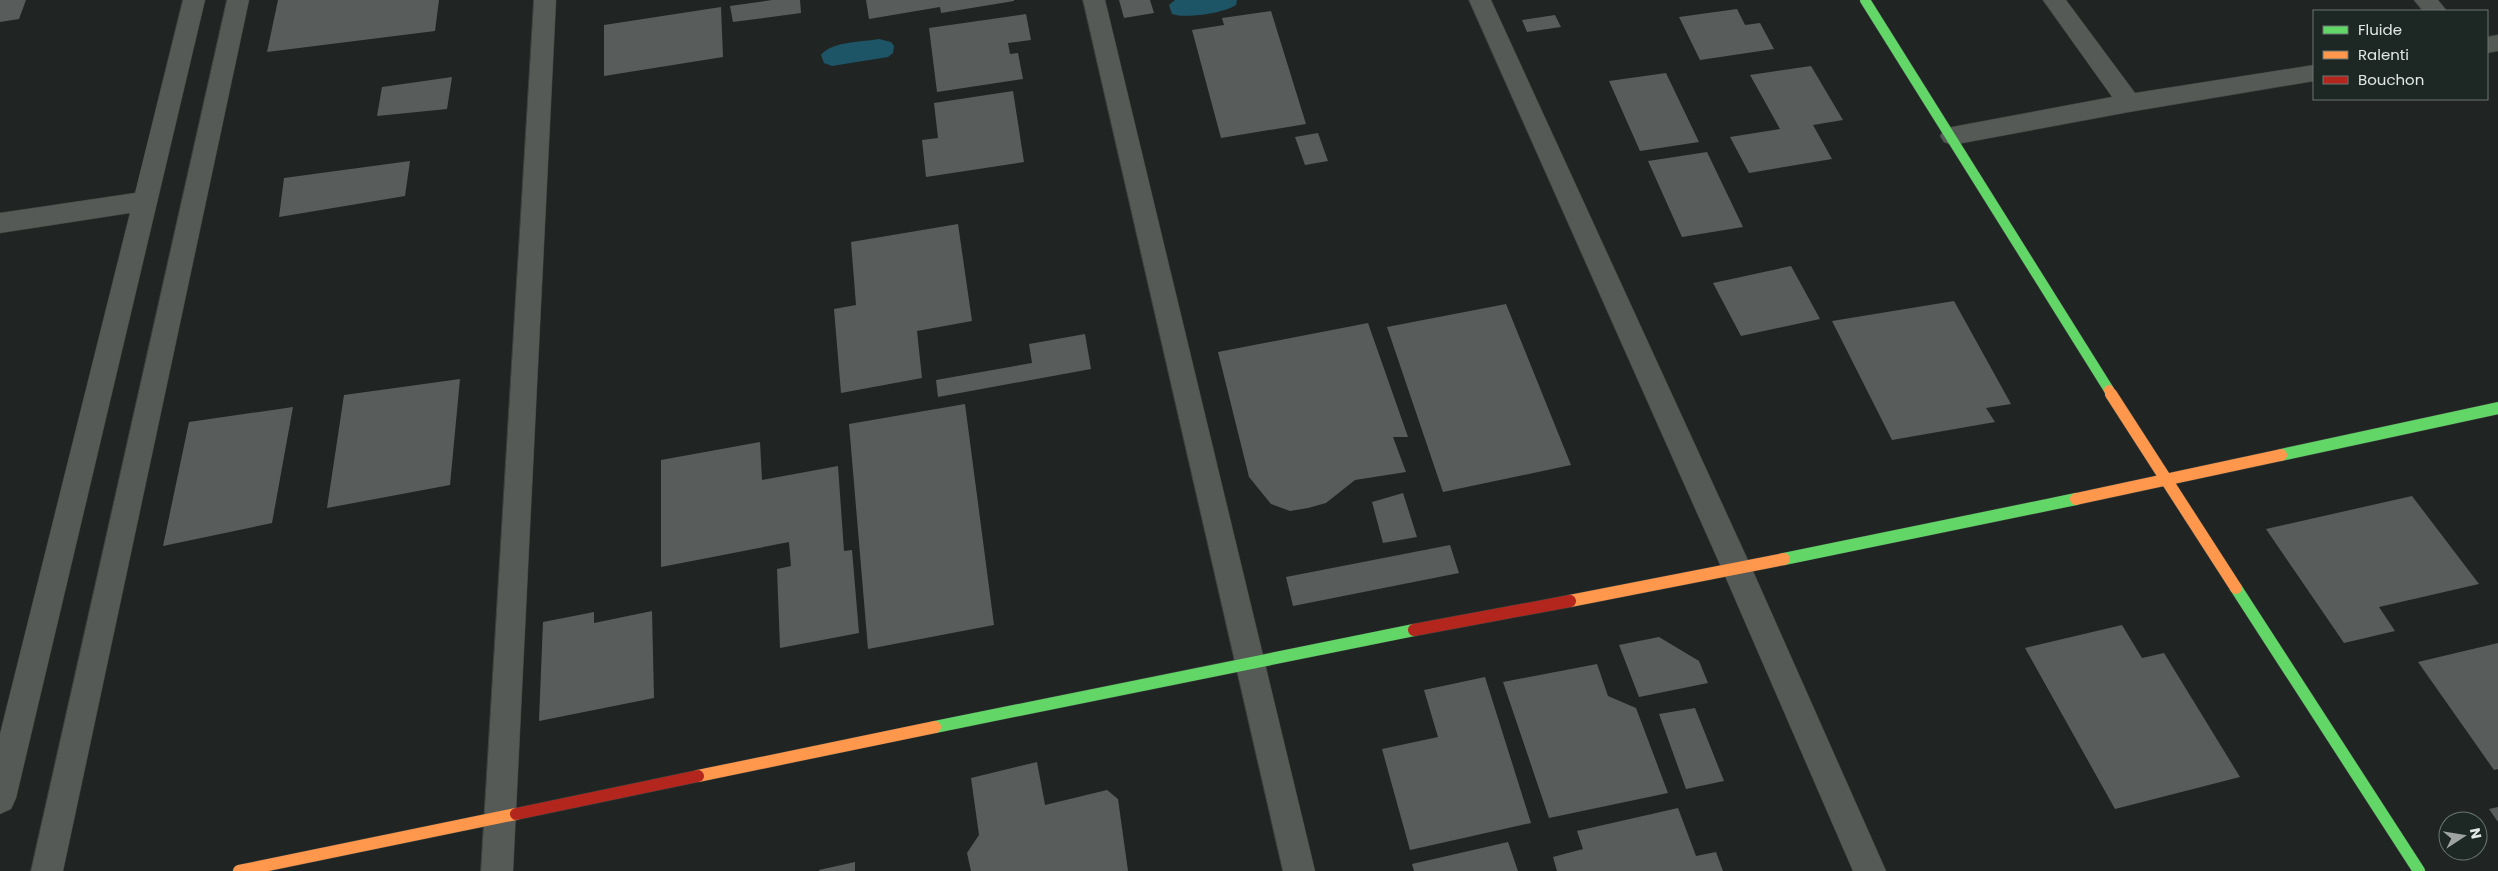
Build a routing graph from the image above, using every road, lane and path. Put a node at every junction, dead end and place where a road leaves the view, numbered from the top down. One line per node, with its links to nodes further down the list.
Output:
1 (194, 0): 13 (street)
2 (238, 0): 21 (street)
3 (545, 0): 20 (street)
4 (1094, 0): 18 (street)
5 (1480, 0): 17 (street)
6 (1865, 0): 12 (street)
7 (2054, 0): 11 (street)
8 (2425, 0): 9 (street)
9 (2435, 10)
10 (2313, 73): 11 (street)
11 (2129, 103): 12 (street)
12 (1952, 136): 16 (street)
13 (146, 202): 14 (street); 19 (street)
14 (0, 223)
15 (2498, 408): 16 (street)
16 (2166, 480): 17 (street); 26 (street)
17 (1737, 569): 18 (street); 25 (street)
18 (1248, 662): 20 (street); 24 (street)
19 (0, 798)
20 (501, 818): 22 (street); 23 (street)
21 (47, 871)
22 (239, 871)
23 (497, 871)
24 (1298, 871)
25 (1870, 871)
26 (2419, 871)

